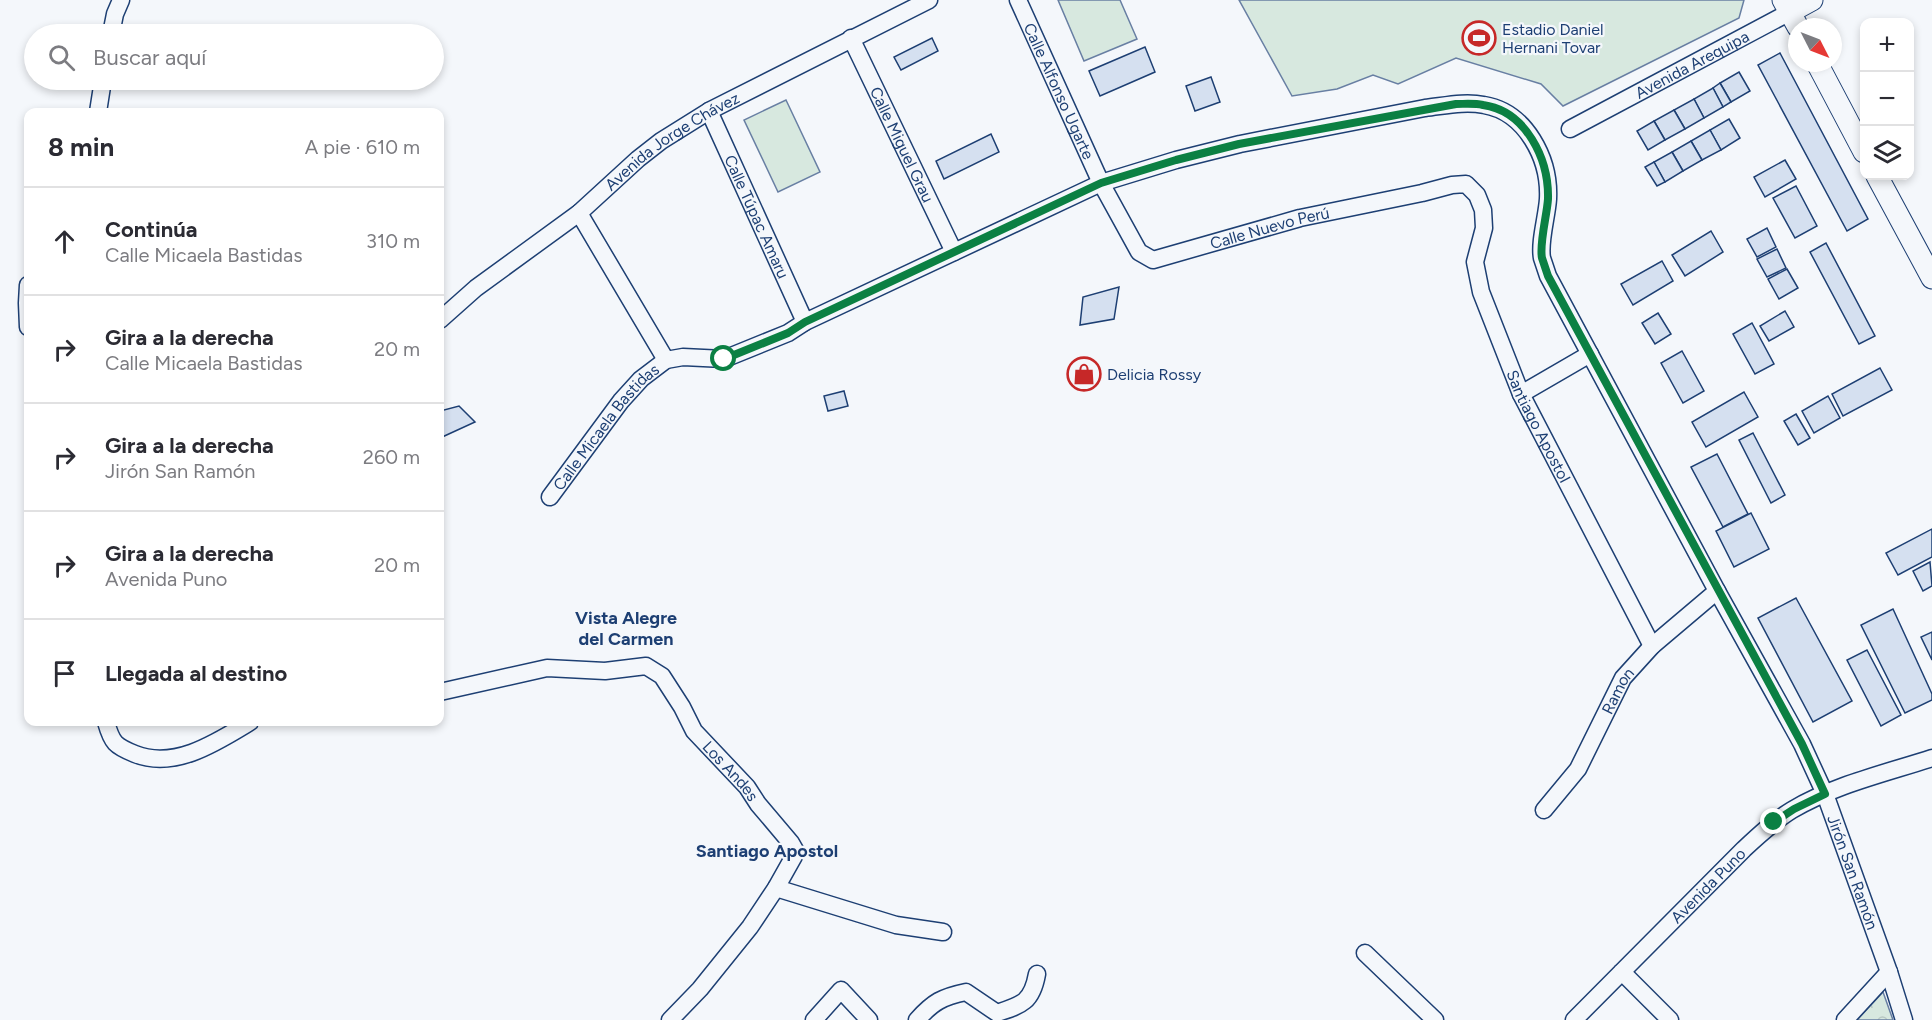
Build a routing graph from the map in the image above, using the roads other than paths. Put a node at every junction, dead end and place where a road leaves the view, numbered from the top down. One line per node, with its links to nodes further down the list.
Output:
1 (121, 0): 6 (street)
2 (929, 0): 7 (street, Avenida Jorge Chávez)
3 (1018, 0): 16 (street, Calle Alfonso Ugarte)
4 (1812, 0): 5 (street, Avenida Arequipa)
5 (1790, 13): 12 (street, Avenida Arequipa)
6 (113, 24)
7 (851, 38): 11 (street, Avenida Jorge Chávez); 19 (street, Calle Miguel Grau)
8 (1822, 72): 13 (street)
9 (101, 90): 10 (street)
10 (99, 108)
11 (709, 111): 18 (street, Avenida Jorge Chávez); 22 (street, Calle Túpac Amaru)
12 (1570, 129)
13 (1860, 144)
14 (1536, 146): 16 (street, Calle Micaela Bastidas); 23 (street, Jirón San Ramón)
15 (1879, 180): 20 (street)
16 (1101, 183): 17 (street, Calle Nuevo Perú); 19 (street, Calle Micaela Bastidas)
17 (1477, 195): 25 (street, Santiago Apostol)
18 (579, 213): 21 (street, Avenida Jorge Chávez); 24 (street)
19 (954, 252): 22 (street, Calle Micaela Bastidas)
20 (1932, 278)
21 (444, 316)
22 (805, 322): 24 (street, Calle Micaela Bastidas)
23 (1590, 354): 25 (street); 27 (street, Jirón San Ramón)
24 (666, 360): 26 (street, Calle Micaela Bastidas)
25 (1521, 394): 28 (street, Santiago Apostol)
26 (550, 497)
27 (1717, 591): 28 (street, Ramon); 33 (street, Jirón San Ramón)
28 (1652, 646): 34 (street, Ramon)
29 (444, 692): 35 (street, Los Andes)
30 (108, 726): 31 (street)
31 (242, 726)
32 (1932, 758): 33 (street, Avenida Puno)
33 (1825, 794): 38 (street, Avenida Puno); 39 (street, Jirón San Ramón)
34 (1544, 810)
35 (776, 888): 36 (street); 42 (street, Los Andes)
36 (943, 932)
37 (1365, 953): 41 (street)
38 (1622, 972): 48 (street, Avenida Puno); 49 (street)
39 (1889, 972): 50 (street); 51 (street, Jirón San Ramón)
40 (1037, 974): 45 (street)
41 (1421, 1008): 46 (street); 47 (street)
42 (670, 1020)
43 (814, 1020): 44 (street)
44 (869, 1020)
45 (917, 1020)
46 (1409, 1020)
47 (1435, 1020)
48 (1574, 1020)
49 (1670, 1020)
50 (1845, 1020)
51 (1904, 1020)

